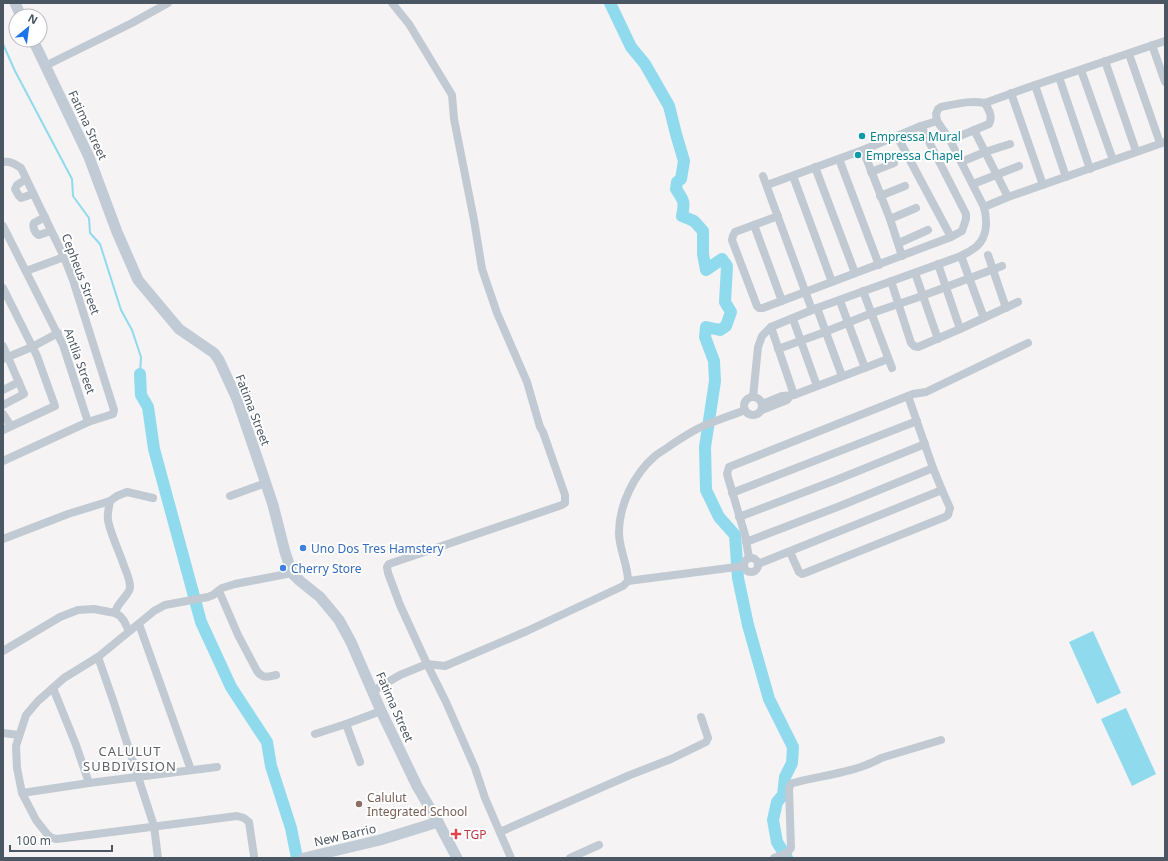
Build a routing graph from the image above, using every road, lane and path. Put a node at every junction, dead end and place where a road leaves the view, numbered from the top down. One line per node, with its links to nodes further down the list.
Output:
1 (168, 3): 8 (street)
2 (392, 3): 139 (street)
3 (1165, 40): 4 (street)
4 (1152, 45): 6 (street); 11 (street)
5 (36, 48): 8 (street, Fatima Street)
6 (1129, 54): 7 (street); 20 (street)
7 (1105, 61): 9 (street); 23 (street)
8 (45, 66): 118 (street, Fatima Street)
9 (1081, 70): 10 (street); 26 (street)
10 (1059, 77): 12 (street); 32 (street)
11 (1165, 82)
12 (1034, 85): 13 (street); 37 (street)
13 (1011, 93): 14 (street); 41 (street)
14 (985, 103): 15 (street); 17 (street)
15 (937, 121): 16 (street); 19 (street)
16 (921, 126): 18 (street); 55 (street)
17 (974, 130): 19 (street); 24 (street)
18 (897, 136): 22 (street); 55 (street)
19 (950, 140): 28 (street)
20 (1163, 142): 23 (street)
21 (1010, 144): 24 (street)
22 (863, 150): 25 (street); 33 (street)
23 (1136, 151): 26 (street)
24 (985, 152): 28 (street); 34 (street)
25 (839, 159): 31 (street); 62 (street)
26 (1113, 160): 32 (street)
27 (3, 162): 38 (street, Cepheus Street)
28 (961, 162): 39 (street)
29 (894, 163): 33 (street)
30 (1019, 166): 34 (street)
31 (815, 167): 36 (street); 66 (street)
32 (1090, 169): 37 (street)
33 (871, 172): 44 (street)
34 (996, 175): 39 (street); 45 (street)
35 (763, 176): 40 (street)
36 (793, 176): 40 (street); 70 (street)
37 (1066, 177): 41 (street)
38 (26, 179): 43 (street, Cepheus Street); 43 (street)
39 (973, 184): 46 (street)
40 (768, 185): 48 (street)
41 (1043, 185): 45 (street)
42 (906, 186): 44 (street)
43 (33, 194): 49 (street, Cepheus Street)
44 (880, 196): 50 (street)
45 (1008, 197): 46 (street)
46 (984, 207): 59 (street)
47 (916, 208): 50 (street)
48 (778, 216): 52 (street); 73 (street)
49 (45, 217): 54 (street, Cepheus Street); 54 (street)
50 (890, 219): 56 (street)
51 (3, 226): 65 (street, Antlia Street)
52 (754, 226): 76 (street); 76 (street)
53 (928, 230): 56 (street)
54 (51, 231): 60 (street, Cepheus Street)
55 (951, 237): 58 (street)
56 (898, 243): 58 (street)
57 (988, 255): 64 (street)
58 (902, 256): 62 (street)
59 (961, 256): 61 (street); 68 (street)
60 (64, 257): 65 (street); 112 (street, Cepheus Street)
61 (938, 264): 67 (street); 71 (street)
62 (879, 265): 66 (street)
63 (1002, 266): 64 (street)
64 (992, 270): 68 (street); 80 (street)
65 (26, 271): 89 (street, Antlia Street)
66 (856, 273): 70 (street)
67 (915, 273): 69 (street); 75 (street)
68 (969, 278): 71 (street); 83 (street)
69 (891, 281): 74 (street); 79 (street)
70 (832, 282): 73 (street)
71 (946, 287): 75 (street); 87 (street)
72 (3, 288): 94 (street)
73 (805, 291): 76 (street); 81 (street)
74 (863, 291): 77 (street); 82 (street)
75 (922, 296): 79 (street); 90 (street)
76 (782, 301)
77 (840, 301): 81 (street); 85 (street)
78 (1018, 302): 80 (street)
79 (899, 305): 82 (street); 90 (street)
80 (1006, 308): 83 (street)
81 (815, 309): 84 (street); 88 (street)
82 (872, 313): 85 (street); 97 (street)
83 (984, 318): 87 (street)
84 (793, 319): 86 (street); 91 (street)
85 (849, 322): 88 (street); 98 (street)
86 (771, 327): 95 (street); 106 (street)
87 (960, 329): 90 (street)
88 (825, 332): 91 (street); 100 (street)
89 (58, 333): 94 (street); 112 (street, Antlia Street)
90 (938, 339)
91 (801, 341): 95 (street); 102 (street)
92 (1028, 343): 105 (street)
93 (3, 346): 96 (street)
94 (32, 347): 96 (street); 113 (street)
95 (778, 350): 104 (street)
96 (6, 358): 101 (street)
97 (888, 359): 98 (street); 99 (street)
98 (865, 368): 100 (street)
99 (892, 368)
100 (842, 376): 102 (street)
101 (19, 382): 103 (street); 107 (street)
102 (818, 386): 104 (street)
103 (3, 390)
104 (793, 395): 108 (street)
105 (908, 396): 111 (street); 120 (street)
106 (753, 397): 108 (street); 109 (street)
107 (3, 405)
108 (762, 407): 109 (street)
109 (745, 410): 132 (street)
110 (3, 414): 113 (street)
111 (917, 421): 115 (street); 120 (street)
112 (88, 422): 116 (street)
113 (11, 426): 114 (street)
114 (3, 430)
115 (925, 444): 117 (street); 124 (street)
116 (3, 461)
117 (933, 468): 119 (street); 126 (street)
118 (266, 483): 121 (street); 131 (street, Fatima Street)
119 (942, 490): 127 (street); 127 (street)
120 (732, 493): 124 (street)
121 (230, 496)
122 (153, 498): 123 (street)
123 (110, 501): 125 (street); 134 (street)
124 (739, 517): 126 (street)
125 (3, 539)
126 (746, 542): 128 (street)
127 (790, 552): 129 (street)
128 (749, 558): 129 (street); 130 (street)
129 (758, 564): 130 (street)
130 (742, 566): 132 (street)
131 (292, 573): 133 (street); 142 (street, Fatima Street)
132 (628, 581): 139 (street)
133 (219, 591): 135 (street); 140 (street)
134 (115, 613): 136 (street); 137 (street)
135 (139, 624): 136 (street); 152 (street)
136 (129, 631): 138 (street)
137 (3, 651)
138 (98, 657): 141 (street); 153 (street)
139 (427, 664): 142 (street); 158 (street)
140 (276, 674)
141 (53, 688): 148 (street); 154 (street)
142 (373, 691): 143 (street, Fatima Street)
143 (381, 711): 145 (street); 156 (street, Fatima Street)
144 (701, 717): 158 (street)
145 (346, 724): 147 (street); 150 (street)
146 (3, 733): 148 (street)
147 (315, 734)
148 (20, 735): 155 (street)
149 (941, 740): 161 (street)
150 (360, 762)
151 (217, 767): 152 (street)
152 (191, 770): 153 (street)
153 (139, 777): 154 (street); 157 (street)
154 (89, 783): 155 (street)
155 (22, 793): 157 (street)
156 (435, 823): 163 (street, New Barrio); 164 (street); 165 (street)
157 (154, 826): 160 (street); 162 (street)
158 (500, 832): 166 (street)
159 (599, 845): 167 (street)
160 (254, 856)
161 (780, 856)
162 (158, 858)
163 (304, 858)
164 (449, 858)
165 (457, 858)
166 (511, 858)
167 (570, 858)

